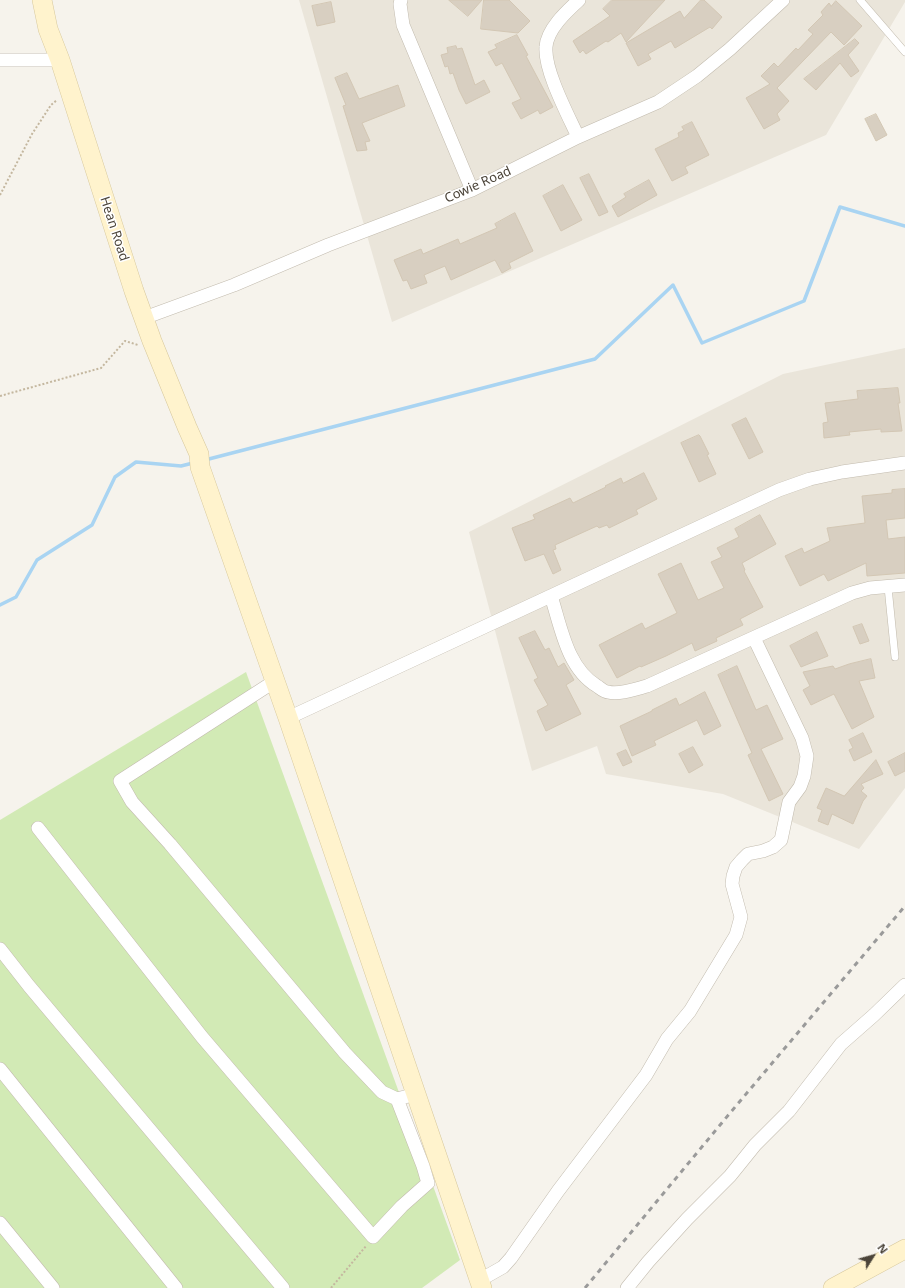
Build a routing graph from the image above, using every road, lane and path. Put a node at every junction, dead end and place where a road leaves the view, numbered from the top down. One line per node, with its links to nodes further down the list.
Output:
1 (42, 0): 8 (street, Hean Road)
2 (401, 0): 11 (street)
3 (579, 0): 10 (street)
4 (783, 0): 10 (street, Cowie Road)
5 (860, 0): 6 (lane)
6 (905, 52)
7 (0, 60): 8 (street)
8 (60, 60): 9 (street, Hean Road)
9 (69, 91): 12 (path); 13 (street, Hean Road)
10 (578, 137): 11 (street, Cowie Road)
11 (472, 190): 13 (street, Cowie Road)
12 (0, 195)
13 (144, 318): 14 (street, Hean Road)
14 (152, 341): 15 (path); 22 (street, Hean Road)
15 (0, 396)
16 (905, 463): 19 (street)
17 (905, 585): 18 (street)
18 (888, 587): 20 (street); 21 (lane)
19 (552, 596): 20 (street); 23 (street)
20 (754, 638): 33 (street)
21 (895, 657)
22 (275, 681): 23 (street, Hean Road); 29 (street)
23 (288, 718): 28 (street, Hean Road)
24 (38, 828): 31 (street)
25 (0, 949): 36 (street)
26 (905, 985): 38 (street)
27 (0, 1069): 35 (street)
28 (416, 1094): 29 (street); 33 (street, Hean Road)
29 (397, 1099): 31 (street)
30 (0, 1223): 34 (street)
31 (373, 1237): 37 (path)
32 (905, 1249): 39 (street)
33 (476, 1285)
34 (53, 1288)
35 (176, 1288)
36 (283, 1288)
37 (331, 1288)
38 (627, 1288)
39 (833, 1288)

